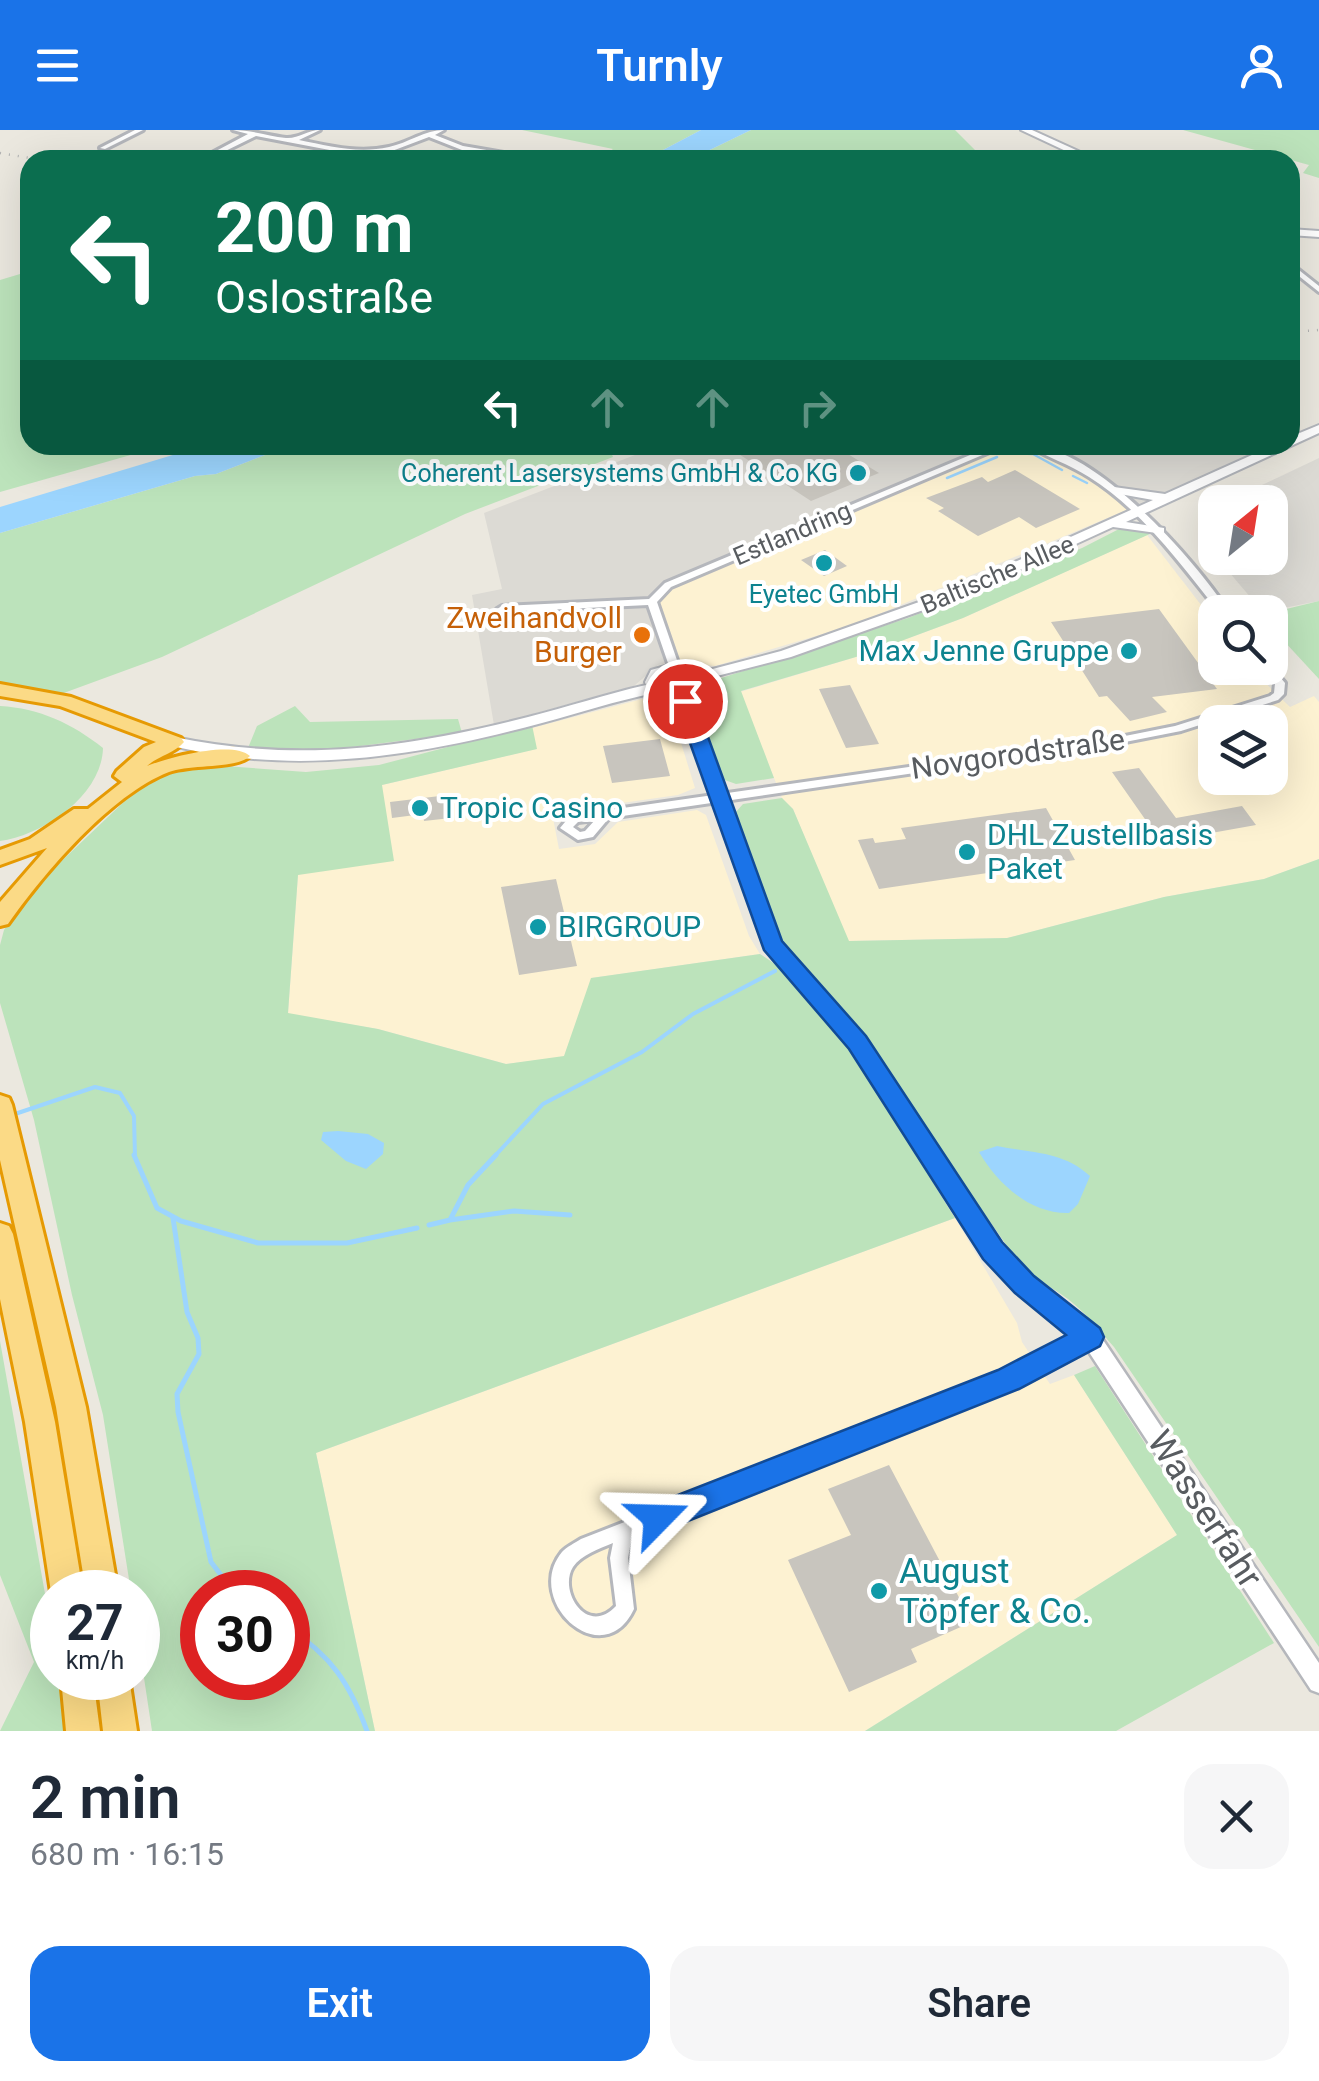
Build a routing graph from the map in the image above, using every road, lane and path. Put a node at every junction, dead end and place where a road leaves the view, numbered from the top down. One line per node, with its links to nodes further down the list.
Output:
1 (140, 130): 9 (street)
2 (236, 130): 6 (street)
3 (317, 130): 8 (street)
4 (441, 130): 7 (street)
5 (1026, 130): 14 (main road)
6 (254, 134): 8 (street); 10 (street)
7 (430, 135): 12 (street); 13 (street)
8 (292, 141): 11 (street)
9 (103, 148)
10 (222, 150)
11 (331, 150)
12 (387, 150)
13 (475, 150)
14 (1071, 150)
15 (1300, 274): 16 (street)
16 (1319, 290)
17 (978, 455): 26 (street, Estlandring)
18 (1050, 455): 20 (street)
19 (1263, 455): 21 (main road, Baltische Allee)
20 (1118, 490): 21 (main road); 22 (street)
21 (1176, 494): 22 (main road, Baltische Allee)
22 (1141, 510): 23 (main road, Baltische Allee); 24 (street)
23 (1111, 524): 24 (main road); 29 (main road, Baltische Allee)
24 (1159, 532): 25 (street)
25 (1210, 595)
26 (652, 602): 27 (street); 28 (street)
27 (502, 609)
28 (674, 666): 29 (main road); 31 (main road)
29 (701, 676): 33 (main road)
30 (1280, 685): 36 (street, Novgorodstraße)
31 (655, 688): 33 (main road); 35 (main road)
32 (0, 690): 34 (highway)
33 (683, 697): 36 (street, Wasserfahr)
34 (174, 742): 35 (main road); 38 (highway)
35 (240, 756): 39 (highway)
36 (721, 797): 37 (street); 42 (street, Wasserfahr)
37 (606, 814)
38 (0, 858)
39 (0, 918)
40 (2, 1113): 45 (highway)
41 (0, 1234): 44 (highway)
42 (1090, 1337): 43 (street); 46 (street, Wasserfahr)
43 (624, 1532): 43 (street)
44 (64, 1570)
45 (98, 1570)
46 (1319, 1682)
47 (80, 1700): 49 (highway)
48 (116, 1700): 50 (highway)
49 (84, 1731)
50 (120, 1731)

